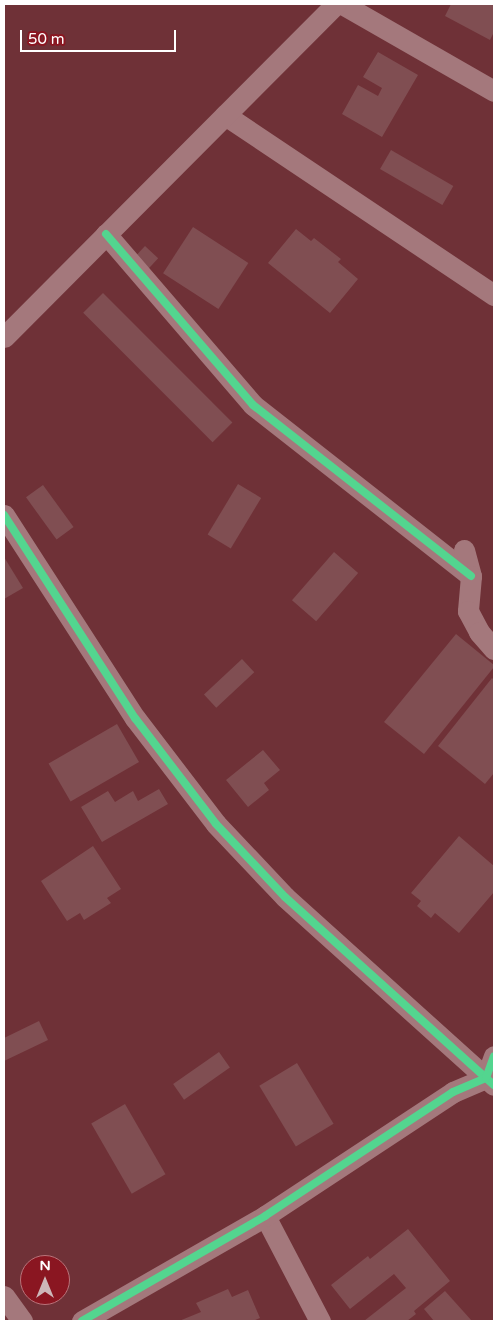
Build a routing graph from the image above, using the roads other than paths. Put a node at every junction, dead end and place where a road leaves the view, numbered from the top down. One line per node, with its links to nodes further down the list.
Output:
1 (336, 4): 4 (street)
2 (342, 4): 3 (street)
3 (494, 91)
4 (225, 115): 5 (street); 6 (street)
5 (106, 234): 7 (street); 10 (street)
6 (494, 295)
7 (4, 337)
8 (4, 515): 13 (street)
9 (464, 550): 10 (street)
10 (471, 576): 11 (street)
11 (494, 650)
12 (494, 1056): 13 (street)
13 (490, 1082): 14 (street)
14 (265, 1216): 17 (street); 18 (street)
15 (4, 1296): 16 (street)
16 (22, 1321)
17 (82, 1321)
18 (320, 1321)

